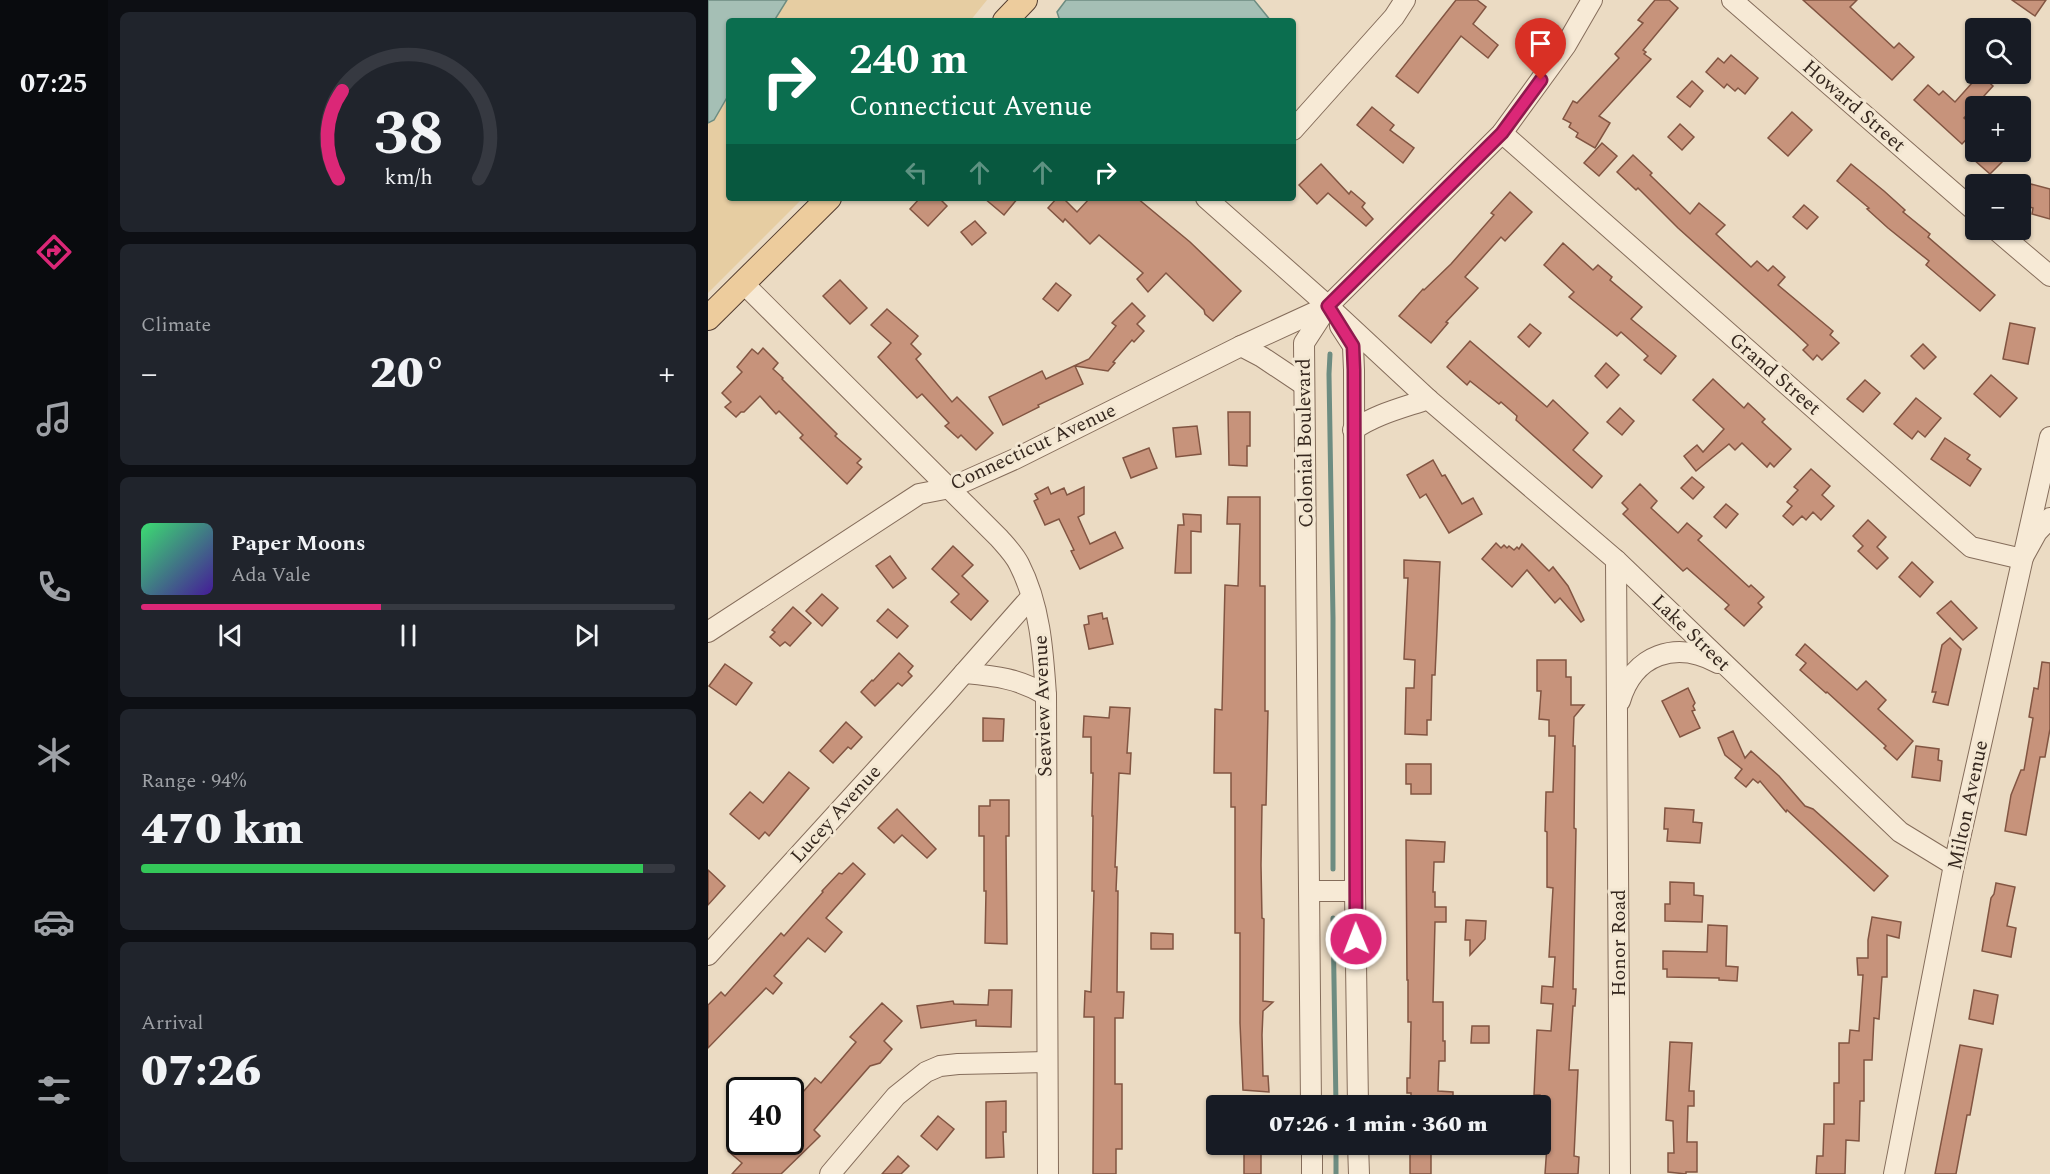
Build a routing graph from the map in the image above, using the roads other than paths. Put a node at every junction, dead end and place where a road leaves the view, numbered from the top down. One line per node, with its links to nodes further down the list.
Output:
1 (1025, 0): 5 (main road)
2 (1405, 0): 6 (street)
3 (1592, 0): 7 (street, Connecticut Avenue)
4 (1731, 0): 10 (street, Howard Street)
5 (1010, 18)
6 (1296, 126)
7 (1502, 133): 14 (street, Connecticut Avenue); 23 (street, Grand Street)
8 (826, 201): 13 (main road)
9 (1212, 201): 14 (street, Lake Street)
10 (1965, 202)
11 (2008, 240): 12 (street)
12 (2050, 276)
13 (744, 282): 15 (main road); 21 (street, Seaview Avenue)
14 (1328, 306): 16 (street, Connecticut Avenue); 17 (street, Colonial Boulevard); 18 (street, Lake Street); 19 (street)
15 (708, 318)
16 (1241, 346): 17 (street); 21 (street, Connecticut Avenue)
17 (1304, 385): 32 (street, Colonial Boulevard)
18 (1428, 399): 19 (street); 24 (street, Lake Street)
19 (1353, 430): 33 (street)
20 (2050, 437): 23 (street, Milton Avenue)
21 (950, 488): 25 (street, Seaview Avenue); 26 (street, Connecticut Avenue)
22 (2050, 518): 23 (street)
23 (2022, 559): 31 (street, Milton Avenue)
24 (1616, 560): 27 (street, Lake Street); 30 (street, Honor Road)
25 (1031, 597): 28 (street, Lucey Avenue); 29 (street, Seaview Avenue)
26 (708, 632)
27 (1728, 669): 30 (street, Honor Road); 31 (street, Lake Street)
28 (964, 673): 29 (street); 34 (street, Lucey Avenue)
29 (1046, 694): 35 (street, Seaview Avenue)
30 (1617, 712): 44 (street, Honor Road)
31 (1954, 865): 45 (street, Milton Avenue)
32 (1310, 891): 33 (street); 36 (street, Colonial Boulevard)
33 (1355, 891): 37 (street)
34 (708, 955)
35 (1046, 1062): 40 (street); 41 (street, Seaview Avenue)
36 (1311, 1095)
37 (1358, 1095)
38 (1312, 1155): 42 (street)
39 (1358, 1155): 43 (street)
40 (830, 1174)
41 (1048, 1174)
42 (1312, 1174)
43 (1359, 1174)
44 (1620, 1174)
45 (1894, 1174)

